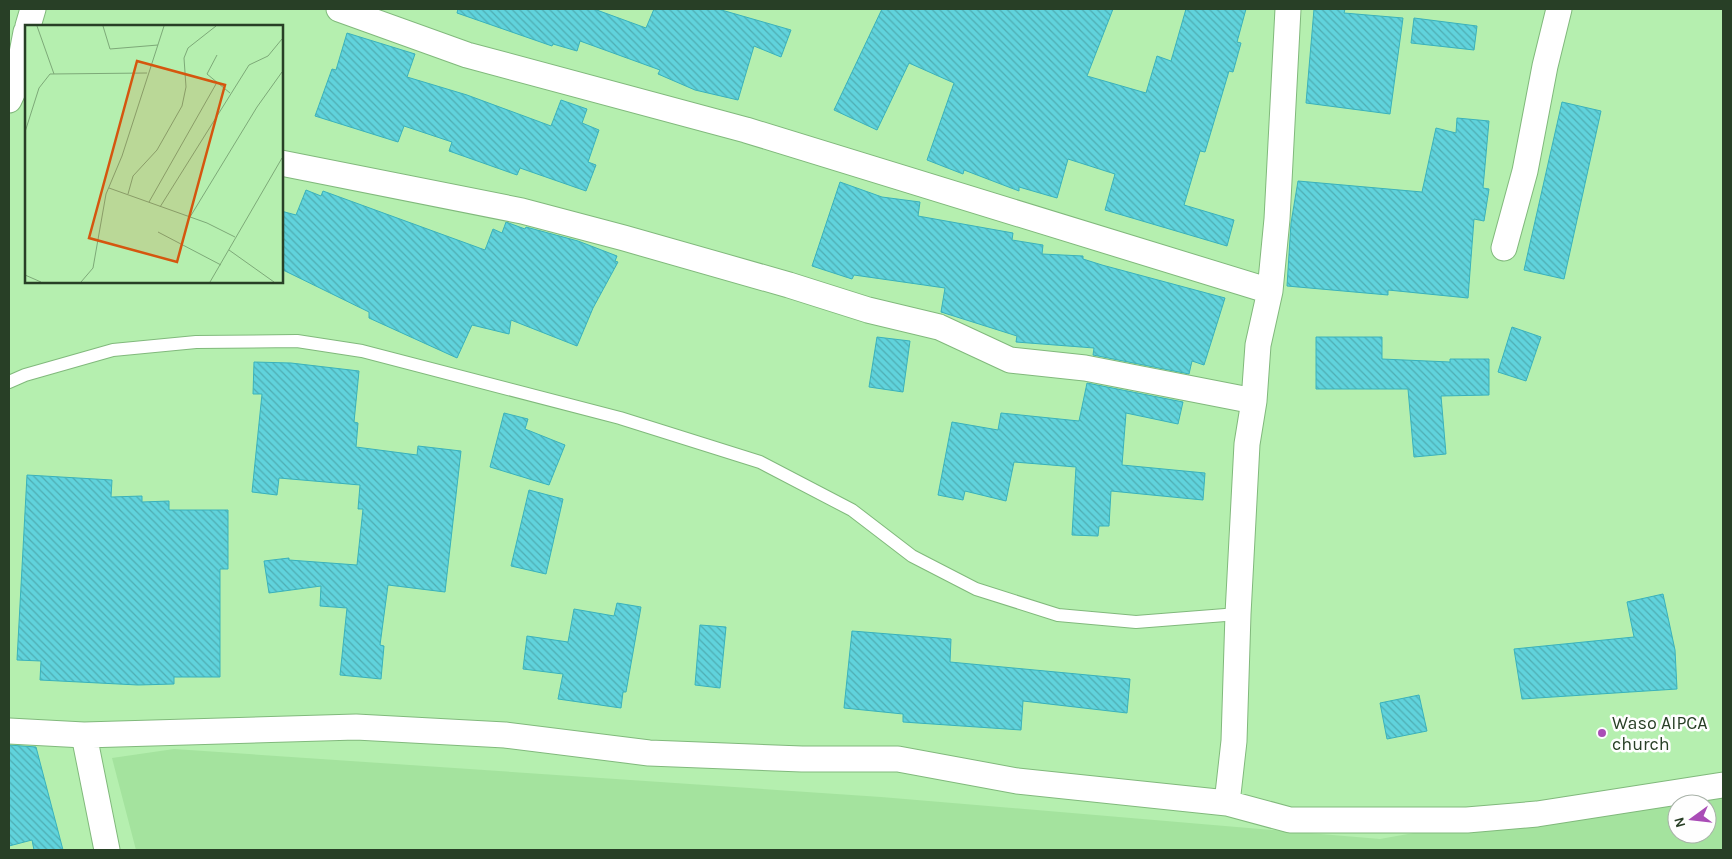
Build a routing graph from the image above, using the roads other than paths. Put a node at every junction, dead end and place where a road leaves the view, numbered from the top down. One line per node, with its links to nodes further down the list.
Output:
1 (33, 9): 5 (street)
2 (339, 9): 10 (street)
3 (1288, 9): 10 (street)
4 (1560, 9): 9 (street)
5 (28, 25)
6 (25, 39): 7 (street)
7 (17, 91)
8 (282, 163): 12 (street)
9 (1504, 248)
10 (1270, 291): 12 (street)
11 (9, 382): 13 (lane)
12 (1254, 401): 13 (street)
13 (1238, 614): 17 (street)
14 (9, 731): 15 (street)
15 (84, 735): 17 (street); 18 (street)
16 (1723, 786): 17 (street)
17 (1227, 803)
18 (107, 850)

